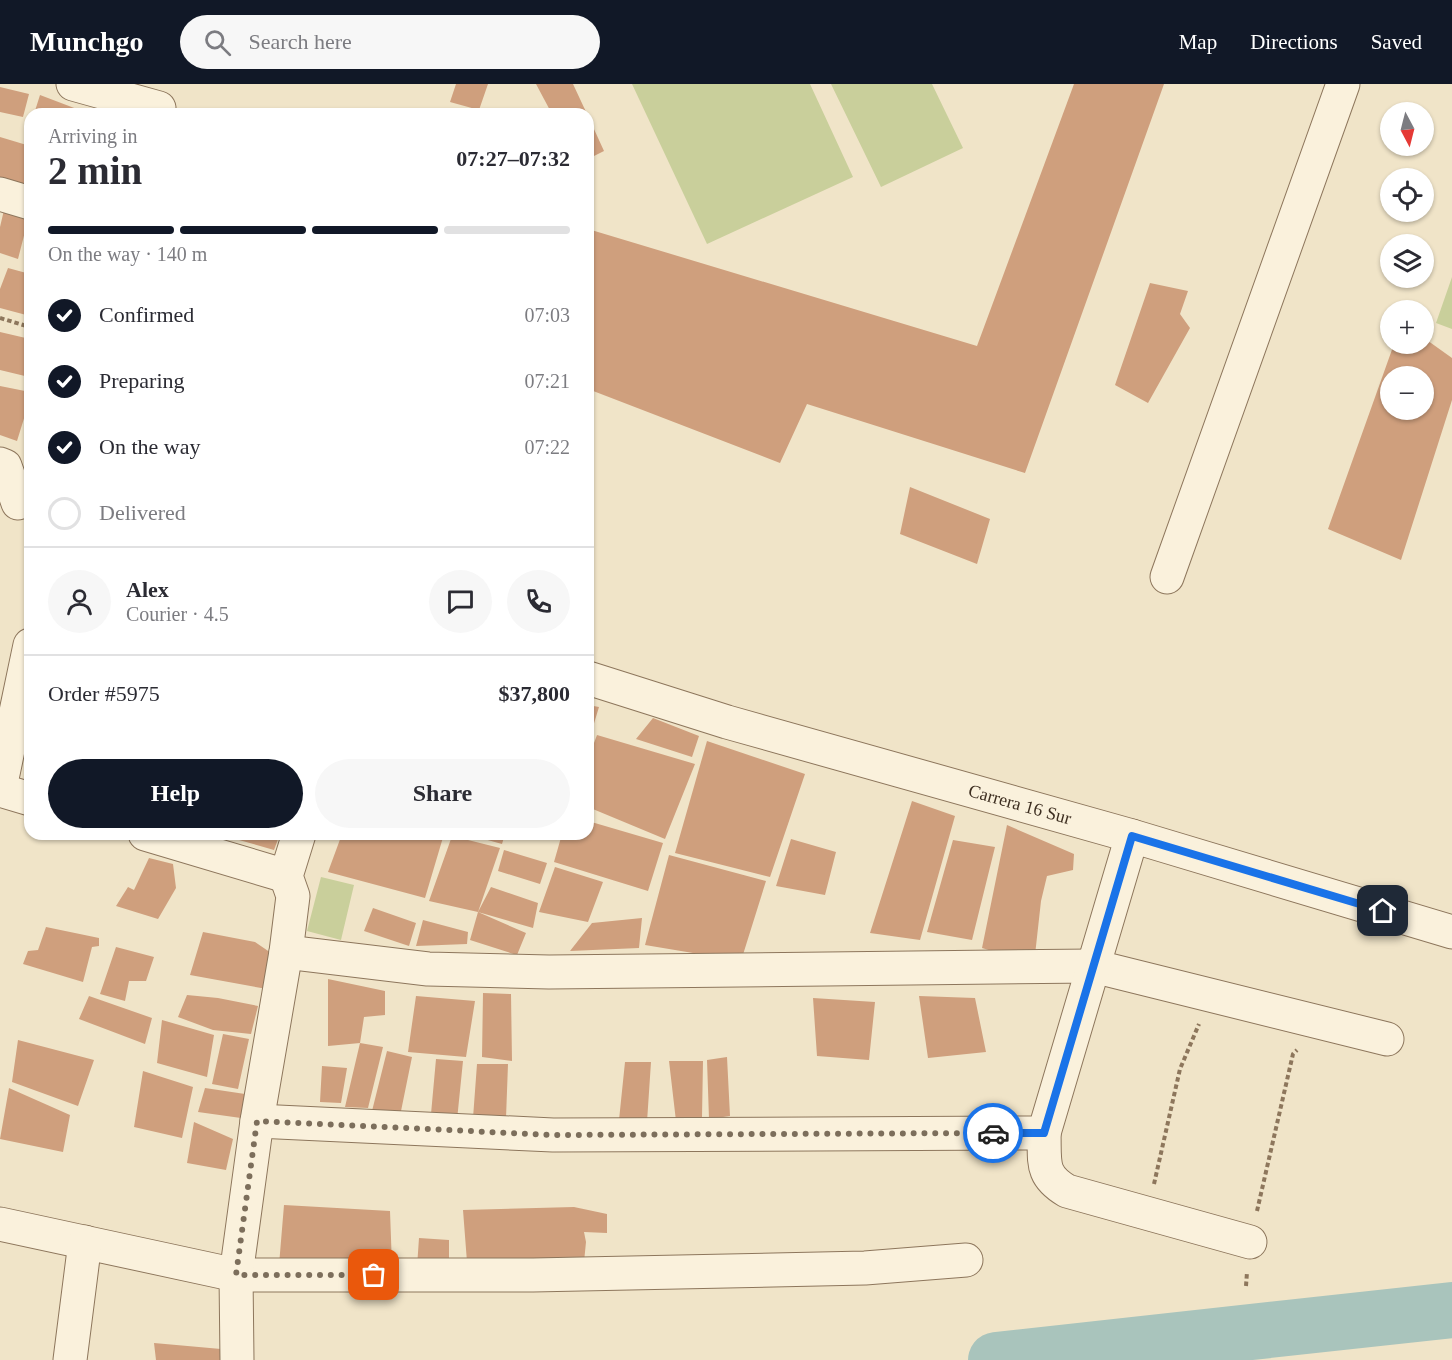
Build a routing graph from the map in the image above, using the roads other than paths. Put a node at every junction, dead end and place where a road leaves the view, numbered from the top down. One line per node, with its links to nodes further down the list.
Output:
1 (73, 84): 3 (street)
2 (1342, 84): 9 (street)
3 (161, 102)
4 (0, 194): 5 (street)
5 (24, 201)
6 (0, 464): 8 (street)
7 (24, 485): 8 (street)
8 (16, 506)
9 (1167, 578)
10 (24, 674): 12 (street)
11 (594, 680): 14 (street, Carrera 16 Sur)
12 (0, 789): 13 (street)
13 (24, 797)
14 (1132, 836): 18 (street, Carrera 16 Sur); 20 (street)
15 (166, 840): 17 (street)
16 (296, 840): 17 (street)
17 (286, 876): 19 (street)
18 (1452, 932)
19 (286, 952): 20 (street); 22 (street)
20 (1093, 966): 21 (street); 23 (street)
21 (1387, 1040)
22 (257, 1121): 23 (street); 28 (street)
23 (1044, 1133): 26 (street)
24 (0, 1224): 25 (street)
25 (85, 1242): 28 (street); 29 (street)
26 (1250, 1242)
27 (966, 1260): 28 (street)
28 (236, 1275): 30 (street)
29 (70, 1360)
30 (237, 1360)

